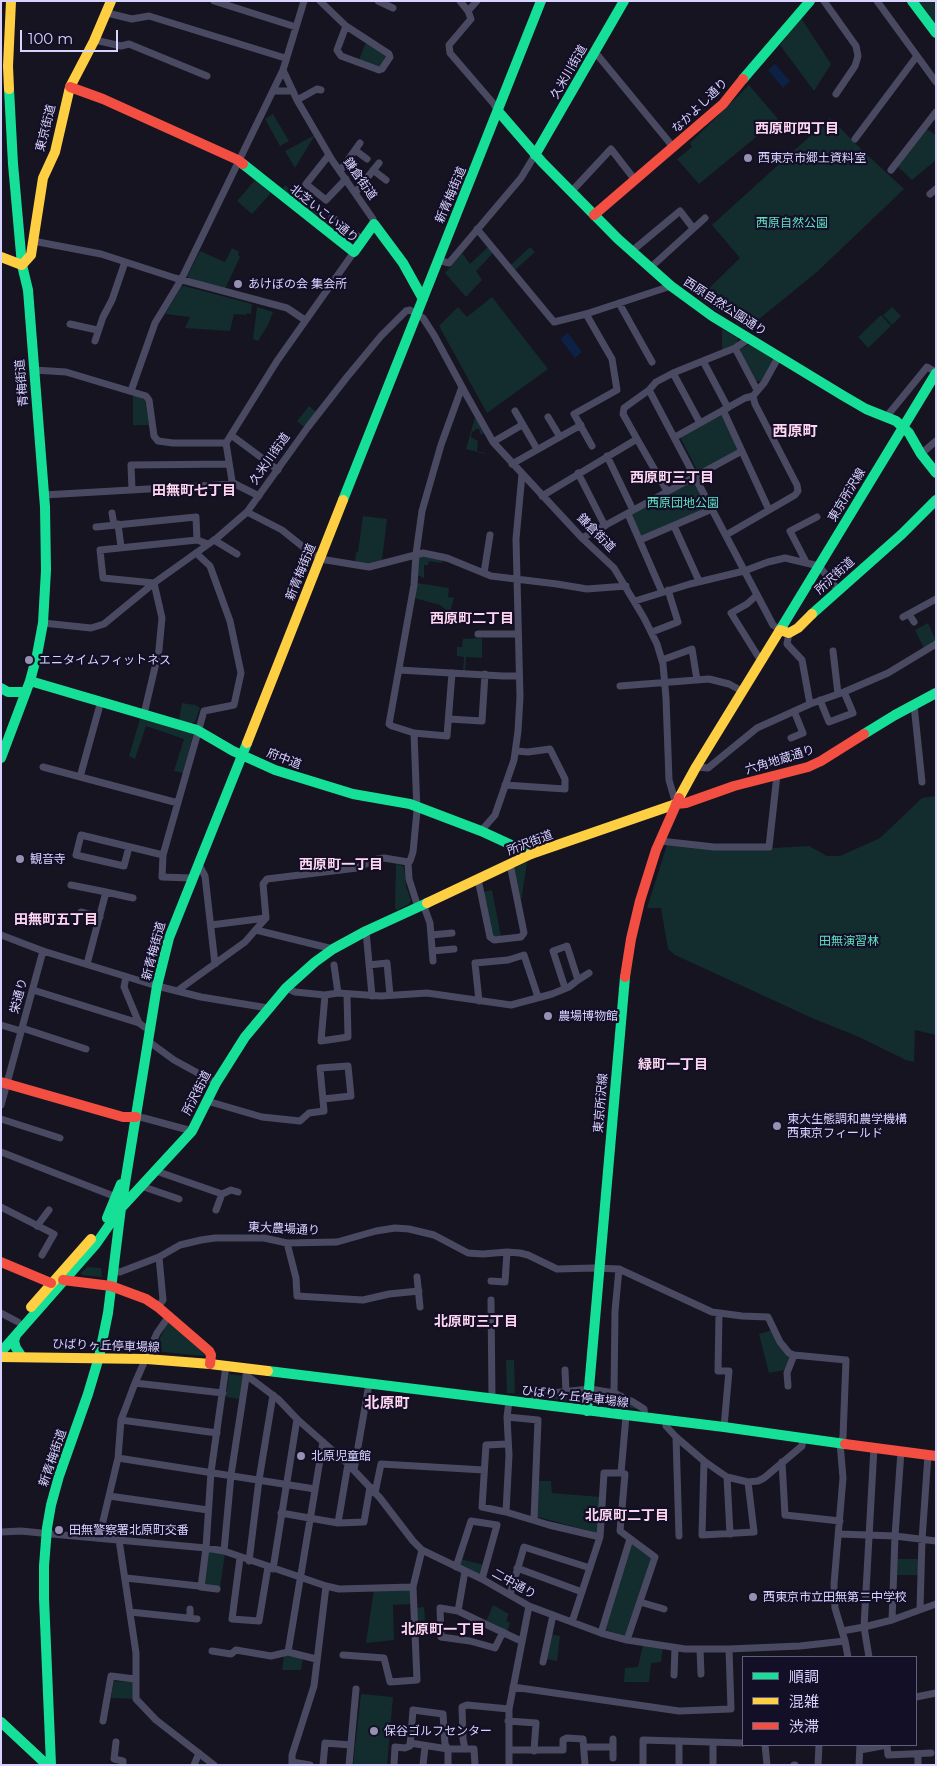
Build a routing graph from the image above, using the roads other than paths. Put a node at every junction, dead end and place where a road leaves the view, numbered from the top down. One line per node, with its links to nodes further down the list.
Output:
1 (12, 1): 21 (main road, 青梅街道)
2 (111, 1): 17 (main road, 東京街道)
3 (214, 1): 19 (street)
4 (304, 1): 19 (street)
5 (320, 1): 18 (street)
6 (378, 1): 15 (street)
7 (460, 1): 16 (street)
8 (478, 1): 16 (street)
9 (541, 1): 35 (main road, 新青梅街道)
10 (624, 1): 23 (main road, 久米川街道)
11 (810, 1): 39 (main road, なかよし通り)
12 (824, 1): 33 (street)
13 (877, 1): 24 (street)
14 (912, 1): 20 (main road)
15 (393, 8)
16 (468, 11): 35 (street)
17 (107, 13): 22 (main road, 東京街道); 25 (street)
18 (346, 26): 18 (street)
19 (296, 27): 25 (street)
20 (936, 33)
21 (5, 36): 67 (main road, 青梅街道)
22 (95, 40): 27 (street); 29 (main road, 東京街道)
23 (595, 52): 39 (street); 42 (main road, 久米川街道)
24 (917, 56): 28 (street); 37 (street)
25 (285, 58): 26 (street)
26 (283, 70): 31 (street); 32 (street, 鎌倉街道)
27 (207, 76)
28 (936, 82)
29 (70, 88): 44 (main road, 北芝いこい通り); 61 (main road, 東京街道)
30 (321, 90): 34 (street)
31 (273, 91): 32 (street); 44 (street)
32 (293, 91): 34 (street, 鎌倉街道)
33 (836, 94)
34 (297, 100): 41 (street, 鎌倉街道)
35 (498, 111): 42 (main road, 西原自然公園通り); 65 (main road, 新青梅街道)
36 (936, 112): 47 (street)
37 (855, 139)
38 (360, 143): 40 (street)
39 (674, 148): 51 (main road, なかよし通り)
40 (355, 150): 43 (street); 48 (street)
41 (329, 155): 48 (street, 鎌倉街道); 49 (street)
42 (535, 155): 52 (main road, 西原自然公園通り); 59 (street)
43 (367, 159)
44 (238, 160): 63 (main road, 北芝いこい通り); 69 (street)
45 (379, 163): 46 (street)
46 (373, 170): 50 (street); 53 (street)
47 (891, 170)
48 (340, 171): 49 (street, 鎌倉街道)
49 (346, 179): 53 (street, 鎌倉街道)
50 (386, 180)
51 (635, 180): 52 (street); 54 (main road, なかよし通り)
52 (571, 192): 54 (main road, 西原自然公園通り)
53 (355, 193): 57 (street, 鎌倉街道)
54 (594, 215): 62 (main road, 西原自然公園通り)
55 (332, 217): 60 (street)
56 (705, 218): 58 (street)
57 (374, 224): 60 (main road); 71 (main road, 鎌倉街道)
58 (693, 228): 62 (street); 68 (street)
59 (477, 229): 65 (street); 74 (street)
60 (364, 240): 63 (main road)
61 (33, 241): 66 (street); 67 (main road, 東京街道)
62 (632, 251): 68 (main road, 西原自然公園通り)
63 (354, 252): 75 (street, 北芝いこい通り)
64 (1, 256): 67 (main road)
65 (437, 260): 71 (main road, 新青梅街道)
66 (125, 262): 69 (street); 77 (street)
67 (22, 265): 84 (main road, 青梅街道)
68 (650, 268): 70 (main road, 西原自然公園通り)
69 (181, 280): 75 (street); 89 (street)
70 (671, 286): 72 (street); 78 (main road, 西原自然公園通り)
71 (423, 299): 73 (main road, 新青梅街道)
72 (618, 303): 74 (street); 83 (street)
73 (418, 314): 87 (street, 鎌倉街道); 113 (street, 久米川街道); 145 (main road, 新青梅街道)
74 (586, 314): 97 (street)
75 (305, 320): 99 (street, 北芝いこい通り)
76 (70, 324): 77 (street)
77 (97, 330): 79 (street)
78 (750, 338): 80 (street); 81 (main road, 西原自然公園通り)
79 (95, 341)
80 (735, 348): 82 (street); 90 (street)
81 (780, 356): 90 (street); 93 (main road, 西原自然公園通り)
82 (703, 361): 85 (street); 91 (street)
83 (652, 362)
84 (34, 370): 89 (street); 121 (main road, 青梅街道)
85 (673, 373): 88 (street); 95 (street)
86 (936, 373): 93 (street); 98 (main road, 東京所沢線)
87 (462, 387): 104 (street, 鎌倉街道); 144 (street)
88 (648, 390): 101 (street); 102 (street)
89 (131, 391): 105 (street)
90 (755, 393): 91 (street); 126 (street)
91 (726, 409): 95 (street); 108 (street)
92 (515, 411): 96 (street)
93 (888, 416): 98 (main road, 西原自然公園通り)
94 (548, 417): 100 (street)
95 (700, 423): 101 (street)
96 (522, 425): 104 (street); 107 (street)
97 (581, 426): 100 (street); 106 (street)
98 (903, 426): 109 (main road, 西原自然公園通り); 147 (main road, 東京所沢線)
99 (231, 435): 105 (street, 北芝いこい通り); 113 (street)
100 (560, 437): 107 (street)
101 (675, 437): 117 (street)
102 (637, 439): 110 (street); 120 (street)
103 (936, 441): 109 (street)
104 (494, 442): 112 (street, 鎌倉街道)
105 (226, 443): 111 (street)
106 (592, 446)
107 (537, 449): 112 (street)
108 (742, 451): 117 (street); 126 (street)
109 (921, 454): 115 (main road, 西原自然公園通り)
110 (607, 456): 114 (street); 128 (street)
111 (229, 464): 118 (street); 119 (street)
112 (512, 464): 116 (street, 鎌倉街道)
113 (278, 470): 122 (street, 久米川街道)
114 (578, 473): 123 (street); 132 (street)
115 (936, 473)
116 (522, 474): 123 (street, 鎌倉街道); 150 (street)
117 (695, 476): 120 (street); 125 (street)
118 (235, 484): 119 (street); 122 (street)
119 (132, 490): 121 (street)
120 (667, 491): 128 (street)
121 (44, 494): 160 (main road, 青梅街道)
122 (259, 496): 127 (street, 久米川街道)
123 (542, 496): 137 (street, 鎌倉街道)
124 (936, 500): 154 (main road, 所沢街道)
125 (712, 509): 133 (street); 136 (street)
126 (769, 510): 136 (street)
127 (247, 512): 140 (street, 久米川街道); 145 (street)
128 (631, 512): 132 (street); 139 (street)
129 (112, 513): 131 (street)
130 (817, 517): 146 (street)
131 (116, 524): 134 (street); 138 (street); 141 (street)
132 (605, 526): 137 (street)
133 (674, 526): 139 (street); 151 (street)
134 (96, 527)
135 (490, 535): 149 (street)
136 (726, 535): 148 (street)
137 (582, 538): 153 (street, 鎌倉街道)
138 (197, 540): 140 (street); 141 (street)
139 (640, 540): 155 (street)
140 (211, 542): 142 (street, 久米川街道); 143 (street)
141 (121, 547): 152 (street)
142 (196, 553): 152 (street, 久米川街道); 189 (street)
143 (238, 554)
144 (416, 554): 145 (street); 149 (street); 169 (street)
145 (320, 558): 194 (main road, 新青梅街道)
146 (806, 562): 147 (street); 148 (street)
147 (819, 566): 154 (street); 162 (main road, 東京所沢線)
148 (744, 571): 151 (street); 156 (street)
149 (484, 573): 150 (street)
150 (516, 580): 153 (street); 164 (street)
151 (698, 581): 155 (street)
152 (154, 583): 160 (street, 久米川街道); 187 (street)
153 (626, 586): 158 (street, 鎌倉街道)
154 (838, 590): 162 (main road, 所沢街道)
155 (665, 591): 158 (street); 161 (street)
156 (757, 595): 162 (street); 168 (street)
157 (936, 599): 159 (street)
158 (635, 601): 161 (street, 鎌倉街道)
159 (914, 622)
160 (43, 623): 174 (main road, 青梅街道)
161 (652, 632): 167 (street, 鎌倉街道)
162 (784, 632): 168 (main road, 所沢街道); 184 (street)
163 (478, 634): 164 (street)
164 (518, 634): 172 (street)
165 (936, 644): 180 (street)
166 (833, 652): 180 (street)
167 (662, 660): 173 (street); 175 (street, 鎌倉街道)
168 (761, 661): 178 (main road, 所沢街道)
169 (399, 670): 170 (street); 191 (street)
170 (452, 673): 171 (street); 188 (street)
171 (486, 674): 172 (street); 188 (street)
172 (519, 676): 193 (street)
173 (697, 680): 175 (street); 178 (street)
174 (30, 681): 179 (main road, 青梅街道); 183 (main road, 府中道)
175 (665, 683): 176 (street); 203 (street, 鎌倉街道)
176 (620, 686)
177 (1, 688): 179 (main road)
178 (742, 691): 197 (main road, 所沢街道)
179 (26, 692): 190 (main road, 青梅街道)
180 (841, 693): 182 (street); 182 (street)
181 (936, 693): 185 (main road, 六角地蔵通り)
182 (820, 700): 184 (street)
183 (102, 701): 187 (main road, 府中道); 198 (street)
184 (810, 704): 186 (street)
185 (914, 705): 199 (main road, 六角地蔵通り); 200 (street)
186 (794, 711): 192 (street); 197 (street)
187 (144, 714): 189 (main road, 府中道)
188 (449, 720): 191 (street)
189 (197, 730): 194 (main road, 府中道); 202 (street)
190 (6, 731): 195 (main road, 青梅街道)
191 (414, 733): 204 (street)
192 (792, 738)
193 (516, 751): 201 (street); 201 (street)
194 (240, 755): 204 (main road, 府中道); 211 (main road, 新青梅街道)
195 (1, 758)
196 (43, 767): 198 (street)
197 (696, 767): 203 (main road, 所沢街道)
198 (80, 776): 202 (street)
199 (776, 776): 203 (main road, 六角地蔵通り); 206 (street)
200 (922, 782)
201 (505, 785): 205 (street)
202 (178, 803): 209 (street)
203 (676, 804): 206 (main road, 東京所沢線); 208 (main road, 所沢街道)
204 (417, 807): 205 (main road, 府中道); 210 (street)
205 (481, 830): 208 (main road, 府中道)
206 (660, 841): 287 (main road, 東京所沢線)
207 (129, 847): 207 (street); 209 (street)
208 (531, 854): 212 (main road, 所沢街道)
209 (163, 855): 213 (street)
210 (408, 862): 218 (street); 221 (street)
211 (198, 863): 213 (main road, 新青梅街道); 222 (street)
212 (510, 864): 214 (main road, 所沢街道); 214 (street)
213 (191, 878): 240 (main road, 新青梅街道)
214 (478, 879): 218 (main road, 所沢街道)
215 (71, 885): 216 (street)
216 (106, 892): 217 (street); 220 (street)
217 (134, 898)
218 (420, 906): 224 (main road, 所沢街道); 227 (street)
219 (81, 912): 220 (street)
220 (100, 917): 233 (street)
221 (266, 918): 222 (street); 223 (street)
222 (211, 925): 234 (street)
223 (256, 930): 228 (street); 234 (street)
224 (366, 931): 228 (main road, 所沢街道); 235 (street)
225 (452, 933): 227 (street)
226 (1, 935): 230 (street)
227 (431, 935): 231 (street)
228 (333, 948): 241 (main road, 所沢街道)
229 (454, 949): 231 (street)
230 (43, 951): 233 (street); 243 (street, 栄通り)
231 (432, 951): 232 (street)
232 (433, 961)
233 (88, 964): 238 (street)
234 (215, 964): 244 (street)
235 (369, 964): 248 (street); 249 (street)
236 (334, 966): 245 (street)
237 (588, 973): 239 (street)
238 (126, 977): 240 (street); 253 (street)
239 (578, 980): 242 (street); 242 (street)
240 (157, 986): 244 (street); 256 (main road, 新青梅街道)
241 (286, 988): 246 (street); 252 (main road, 所沢街道)
242 (565, 988): 250 (street)
243 (32, 990): 253 (street); 255 (street, 栄通り)
244 (177, 991): 252 (street)
245 (338, 993): 246 (street); 247 (street)
246 (325, 995): 247 (street)
247 (347, 995): 249 (street)
248 (390, 995): 249 (street); 251 (street)
249 (372, 996)
250 (538, 997): 251 (street); 251 (street)
251 (479, 1002)
252 (268, 1008): 259 (main road, 所沢街道)
253 (139, 1023): 256 (street)
254 (1, 1025): 255 (street)
255 (21, 1030): 257 (street); 258 (street, 栄通り)
256 (149, 1036): 259 (street); 263 (main road, 新青梅街道)
257 (86, 1049)
258 (4, 1083): 262 (street, 栄通り); 263 (main road)
259 (216, 1083): 261 (main road, 所沢街道)
260 (323, 1099): 260 (street); 261 (street)
261 (208, 1101): 265 (main road, 所沢街道)
262 (1, 1106)
263 (136, 1118): 265 (street); 268 (main road, 新青梅街道)
264 (1, 1119): 266 (street)
265 (192, 1131): 269 (main road, 所沢街道)
266 (60, 1138)
267 (1, 1152): 274 (street)
268 (129, 1164): 270 (main road, 新青梅街道); 274 (main road, 新青梅街道)
269 (156, 1171): 271 (main road, 所沢街道); 273 (street)
270 (127, 1178): 271 (main road); 277 (main road, 新青梅街道)
271 (141, 1186): 275 (street); 277 (main road, 所沢街道)
272 (238, 1192): 273 (street)
273 (222, 1194): 279 (street)
274 (116, 1197): 280 (main road, 新青梅街道)
275 (180, 1199)
276 (1, 1207): 281 (street)
277 (121, 1208): 280 (main road, 所沢街道); 289 (main road, 新青梅街道); 291 (main road, 所沢街道)
278 (49, 1210): 281 (street)
279 (216, 1210)
280 (107, 1218): 293 (main road, 所沢街道)
281 (37, 1226): 284 (street)
282 (288, 1243): 283 (street, 東大農場通り); 285 (street, 東大農場通り); 295 (street)
283 (507, 1252): 287 (street, 東大農場通り); 292 (street)
284 (42, 1255)
285 (159, 1257): 289 (street, 東大農場通り); 297 (street)
286 (1, 1262): 293 (main road)
287 (600, 1268): 288 (street, 東大農場通り); 318 (main road, 東京所沢線)
288 (619, 1269): 300 (street); 321 (street)
289 (113, 1271): 294 (main road, 新青梅街道)
290 (417, 1277): 295 (street)
291 (63, 1280): 294 (main road); 303 (main road, 所沢街道)
292 (491, 1281)
293 (51, 1283): 302 (main road, 所沢街道)
294 (111, 1286): 297 (main road); 309 (main road, 新青梅街道)
295 (418, 1290): 298 (street)
296 (491, 1300): 323 (street)
297 (158, 1307): 301 (main road)
298 (420, 1307)
299 (1, 1313): 302 (street)
300 (719, 1314): 306 (street); 333 (street)
301 (169, 1316): 310 (street); 311 (main road)
302 (18, 1322): 304 (main road, 所沢街道)
303 (16, 1335): 305 (main road, 所沢街道); 308 (main road)
304 (1, 1341)
305 (1, 1352)
306 (794, 1355): 317 (street); 338 (street)
307 (1, 1357): 308 (main road, ひばりヶ丘停車場線)
308 (22, 1357): 309 (main road, ひばりヶ丘停車場線)
309 (99, 1357): 310 (main road, ひばりヶ丘停車場線); 369 (main road, 新青梅街道)
310 (147, 1359): 311 (main road, ひばりヶ丘停車場線); 315 (street)
311 (210, 1364): 312 (main road, ひばりヶ丘停車場線)
312 (226, 1366): 314 (main road, ひばりヶ丘停車場線); 320 (street)
313 (565, 1370): 319 (street)
314 (247, 1372): 316 (main road, ひばりヶ丘停車場線); 322 (street, 二中通り); 351 (street)
315 (135, 1382): 320 (street); 331 (street)
316 (369, 1384): 323 (main road, ひばりヶ丘停車場線); 347 (street)
317 (788, 1386)
318 (590, 1389): 319 (street); 321 (street); 326 (main road, 東京所沢線)
319 (566, 1392): 325 (street)
320 (223, 1393): 334 (street)
321 (614, 1393): 329 (street)
322 (273, 1395): 330 (street, 二中通り); 353 (street)
323 (492, 1399): 324 (main road, ひばりヶ丘停車場線)
324 (509, 1401): 325 (main road, ひばりヶ丘停車場線); 328 (street)
325 (531, 1404): 326 (main road, ひばりヶ丘停車場線)
326 (587, 1411): 327 (main road, ひばりヶ丘停車場線)
327 (626, 1416): 329 (main road, ひばりヶ丘停車場線); 350 (street)
328 (507, 1417): 339 (street); 364 (street)
329 (645, 1418): 332 (main road, ひばりヶ丘停車場線)
330 (297, 1419): 337 (street, 二中通り); 355 (street)
331 (121, 1420): 334 (street); 343 (street)
332 (666, 1421): 333 (main road, ひばりヶ丘停車場線); 335 (street)
333 (724, 1427): 336 (main road, ひばりヶ丘停車場線)
334 (217, 1434): 349 (street)
335 (676, 1437): 344 (street); 373 (street)
336 (803, 1438): 338 (main road, ひばりヶ丘停車場線); 345 (street)
337 (323, 1442): 346 (street, 二中通り); 357 (street)
338 (840, 1442): 340 (main road, ひばりヶ丘停車場線); 365 (street)
339 (508, 1444): 348 (street); 361 (street)
340 (874, 1447): 341 (main road, ひばりヶ丘停車場線); 372 (street)
341 (901, 1451): 342 (main road, ひばりヶ丘停車場線); 374 (street)
342 (932, 1456): 379 (street)
343 (118, 1458): 349 (street); 359 (street)
344 (704, 1461): 352 (street); 370 (street)
345 (782, 1462): 354 (street); 365 (street)
346 (348, 1464): 347 (street, 二中通り); 366 (street)
347 (354, 1470): 356 (street, 二中通り)
348 (484, 1470): 358 (street); 361 (street)
349 (211, 1472): 351 (street); 360 (street)
350 (621, 1473): 375 (street); 377 (street)
351 (231, 1475): 353 (street); 383 (street)
352 (726, 1477): 354 (street); 370 (street)
353 (259, 1480): 355 (street); 385 (street)
354 (748, 1482): 370 (street)
355 (286, 1484): 357 (street); 362 (street)
356 (370, 1487): 358 (street, 二中通り); 366 (street)
357 (315, 1489): 363 (street)
358 (376, 1493): 382 (street, 二中通り)
359 (109, 1496): 360 (street); 376 (street)
360 (208, 1510): 381 (street)
361 (504, 1511): 364 (street); 367 (street)
362 (281, 1513): 363 (street); 387 (street)
363 (310, 1518): 366 (street); 391 (street)
364 (534, 1520): 375 (street)
365 (840, 1521): 371 (street)
366 (338, 1523)
367 (497, 1525): 386 (street); 393 (street)
368 (1, 1532): 369 (street)
369 (47, 1533): 376 (street); 466 (main road, 新青梅街道)
370 (730, 1534)
371 (839, 1534): 372 (street); 412 (street)
372 (868, 1534): 374 (street); 411 (street)
373 (679, 1536)
374 (894, 1536): 379 (street); 409 (street)
375 (600, 1537): 389 (street)
376 (99, 1538): 378 (street)
377 (630, 1539): 400 (street); 414 (street)
378 (119, 1540): 381 (street); 392 (street)
379 (922, 1540): 380 (street); 403 (street)
380 (936, 1541)
381 (206, 1548): 383 (street); 396 (street)
382 (422, 1550): 386 (street, 二中通り); 395 (street)
383 (224, 1551): 384 (street)
384 (240, 1558): 385 (street); 387 (street)
385 (249, 1561): 387 (street)
386 (456, 1567): 390 (street, 二中通り)
387 (270, 1568): 391 (street)
388 (517, 1568): 389 (street); 398 (street); 399 (street)
389 (590, 1568): 398 (street)
390 (465, 1571): 393 (street, 二中通り); 406 (street)
391 (300, 1577): 394 (street); 423 (street)
392 (126, 1578): 396 (street); 407 (street)
393 (482, 1579): 399 (street, 二中通り)
394 (326, 1586): 395 (street); 428 (street)
395 (413, 1587): 424 (street)
396 (201, 1588): 397 (street)
397 (217, 1589)
398 (582, 1592): 410 (street)
399 (510, 1595): 402 (street, 二中通り)
400 (640, 1602): 404 (street); 415 (street)
401 (936, 1604): 403 (street)
402 (529, 1606): 408 (street, 二中通り); 417 (street)
403 (920, 1608): 409 (street)
404 (664, 1609)
405 (190, 1610): 407 (street)
406 (458, 1611): 413 (street); 413 (street)
407 (130, 1612): 432 (street)
408 (553, 1615): 410 (street, 二中通り); 429 (street)
409 (892, 1620): 411 (street)
410 (572, 1622): 414 (street, 二中通り)
411 (864, 1627): 412 (street); 427 (street)
412 (842, 1631): 416 (street)
413 (503, 1632): 417 (street)
414 (600, 1633): 415 (street, 二中通り)
415 (627, 1640): 418 (street, 二中通り)
416 (845, 1640): 419 (street, 二中通り); 426 (street)
417 (521, 1642): 433 (street)
418 (675, 1648): 420 (street, 二中通り); 431 (street)
419 (758, 1648): 421 (street, 二中通り); 425 (street)
420 (700, 1649): 421 (street, 二中通り); 430 (street)
421 (729, 1649): 433 (street)
422 (212, 1651): 423 (street)
423 (288, 1652): 428 (street)
424 (343, 1654)
425 (758, 1656)
426 (848, 1656)
427 (869, 1656)
428 (316, 1659): 464 (street)
429 (543, 1662)
430 (701, 1674)
431 (674, 1675)
432 (135, 1679): 438 (street); 460 (street)
433 (513, 1687): 437 (street)
434 (356, 1689): 447 (street)
435 (936, 1693): 436 (street)
436 (917, 1696)
437 (509, 1709): 439 (street); 456 (street)
438 (104, 1721)
439 (508, 1721): 458 (street); 459 (street)
440 (1, 1722): 465 (main road)
441 (613, 1739): 454 (street)
442 (679, 1741): 444 (street); 479 (street); 480 (street)
443 (116, 1742): 467 (street)
444 (713, 1742): 445 (street); 481 (street)
445 (742, 1743)
446 (410, 1744): 452 (street); 457 (street); 473 (street)
447 (351, 1745): 471 (street); 472 (street)
448 (765, 1746): 482 (street)
449 (819, 1746): 483 (street)
450 (873, 1746): 455 (street)
451 (886, 1746): 462 (street)
452 (424, 1747): 457 (street); 474 (street)
453 (584, 1747): 454 (street); 459 (street); 478 (street)
454 (613, 1747): 463 (street)
455 (860, 1747): 484 (street)
456 (465, 1748): 457 (street); 476 (street)
457 (448, 1749): 475 (street)
458 (509, 1750): 459 (street); 477 (street)
459 (534, 1751)
460 (199, 1753): 468 (street); 469 (street)
461 (932, 1753): 462 (street)
462 (918, 1754): 485 (street)
463 (613, 1758)
464 (292, 1764): 470 (street)
465 (47, 1765)
466 (51, 1765)
467 (123, 1765)
468 (194, 1765)
469 (214, 1765)
470 (310, 1765)
471 (323, 1765)
472 (349, 1765)
473 (394, 1765)
474 (423, 1765)
475 (448, 1765)
476 (475, 1765)
477 (509, 1765)
478 (585, 1765)
479 (643, 1765)
480 (679, 1765)
481 (713, 1765)
482 (767, 1765)
483 (818, 1765)
484 (859, 1765)
485 (918, 1765)

